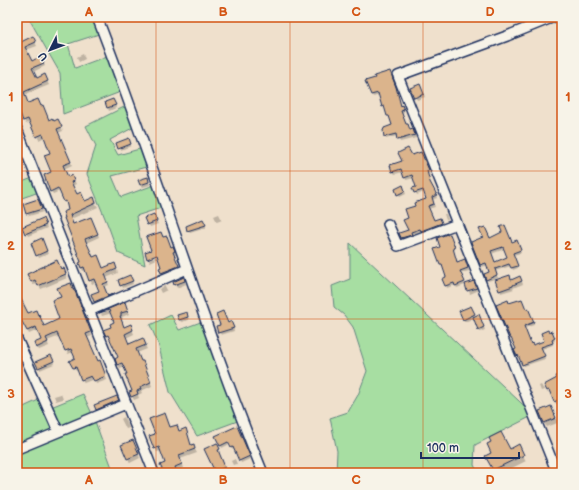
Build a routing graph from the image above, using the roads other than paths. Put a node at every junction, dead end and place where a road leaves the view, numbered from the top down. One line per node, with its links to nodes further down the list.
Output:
1 (97, 17): 6 (street)
2 (554, 17): 5 (street)
3 (17, 129): 7 (street)
4 (388, 224): 5 (street)
5 (457, 224): 14 (street)
6 (187, 269): 7 (street); 13 (street)
7 (89, 311): 9 (street)
8 (17, 339): 10 (street)
9 (126, 404): 10 (street); 12 (street)
10 (58, 431): 11 (street)
11 (17, 449)
12 (154, 473)
13 (263, 473)
14 (557, 473)

